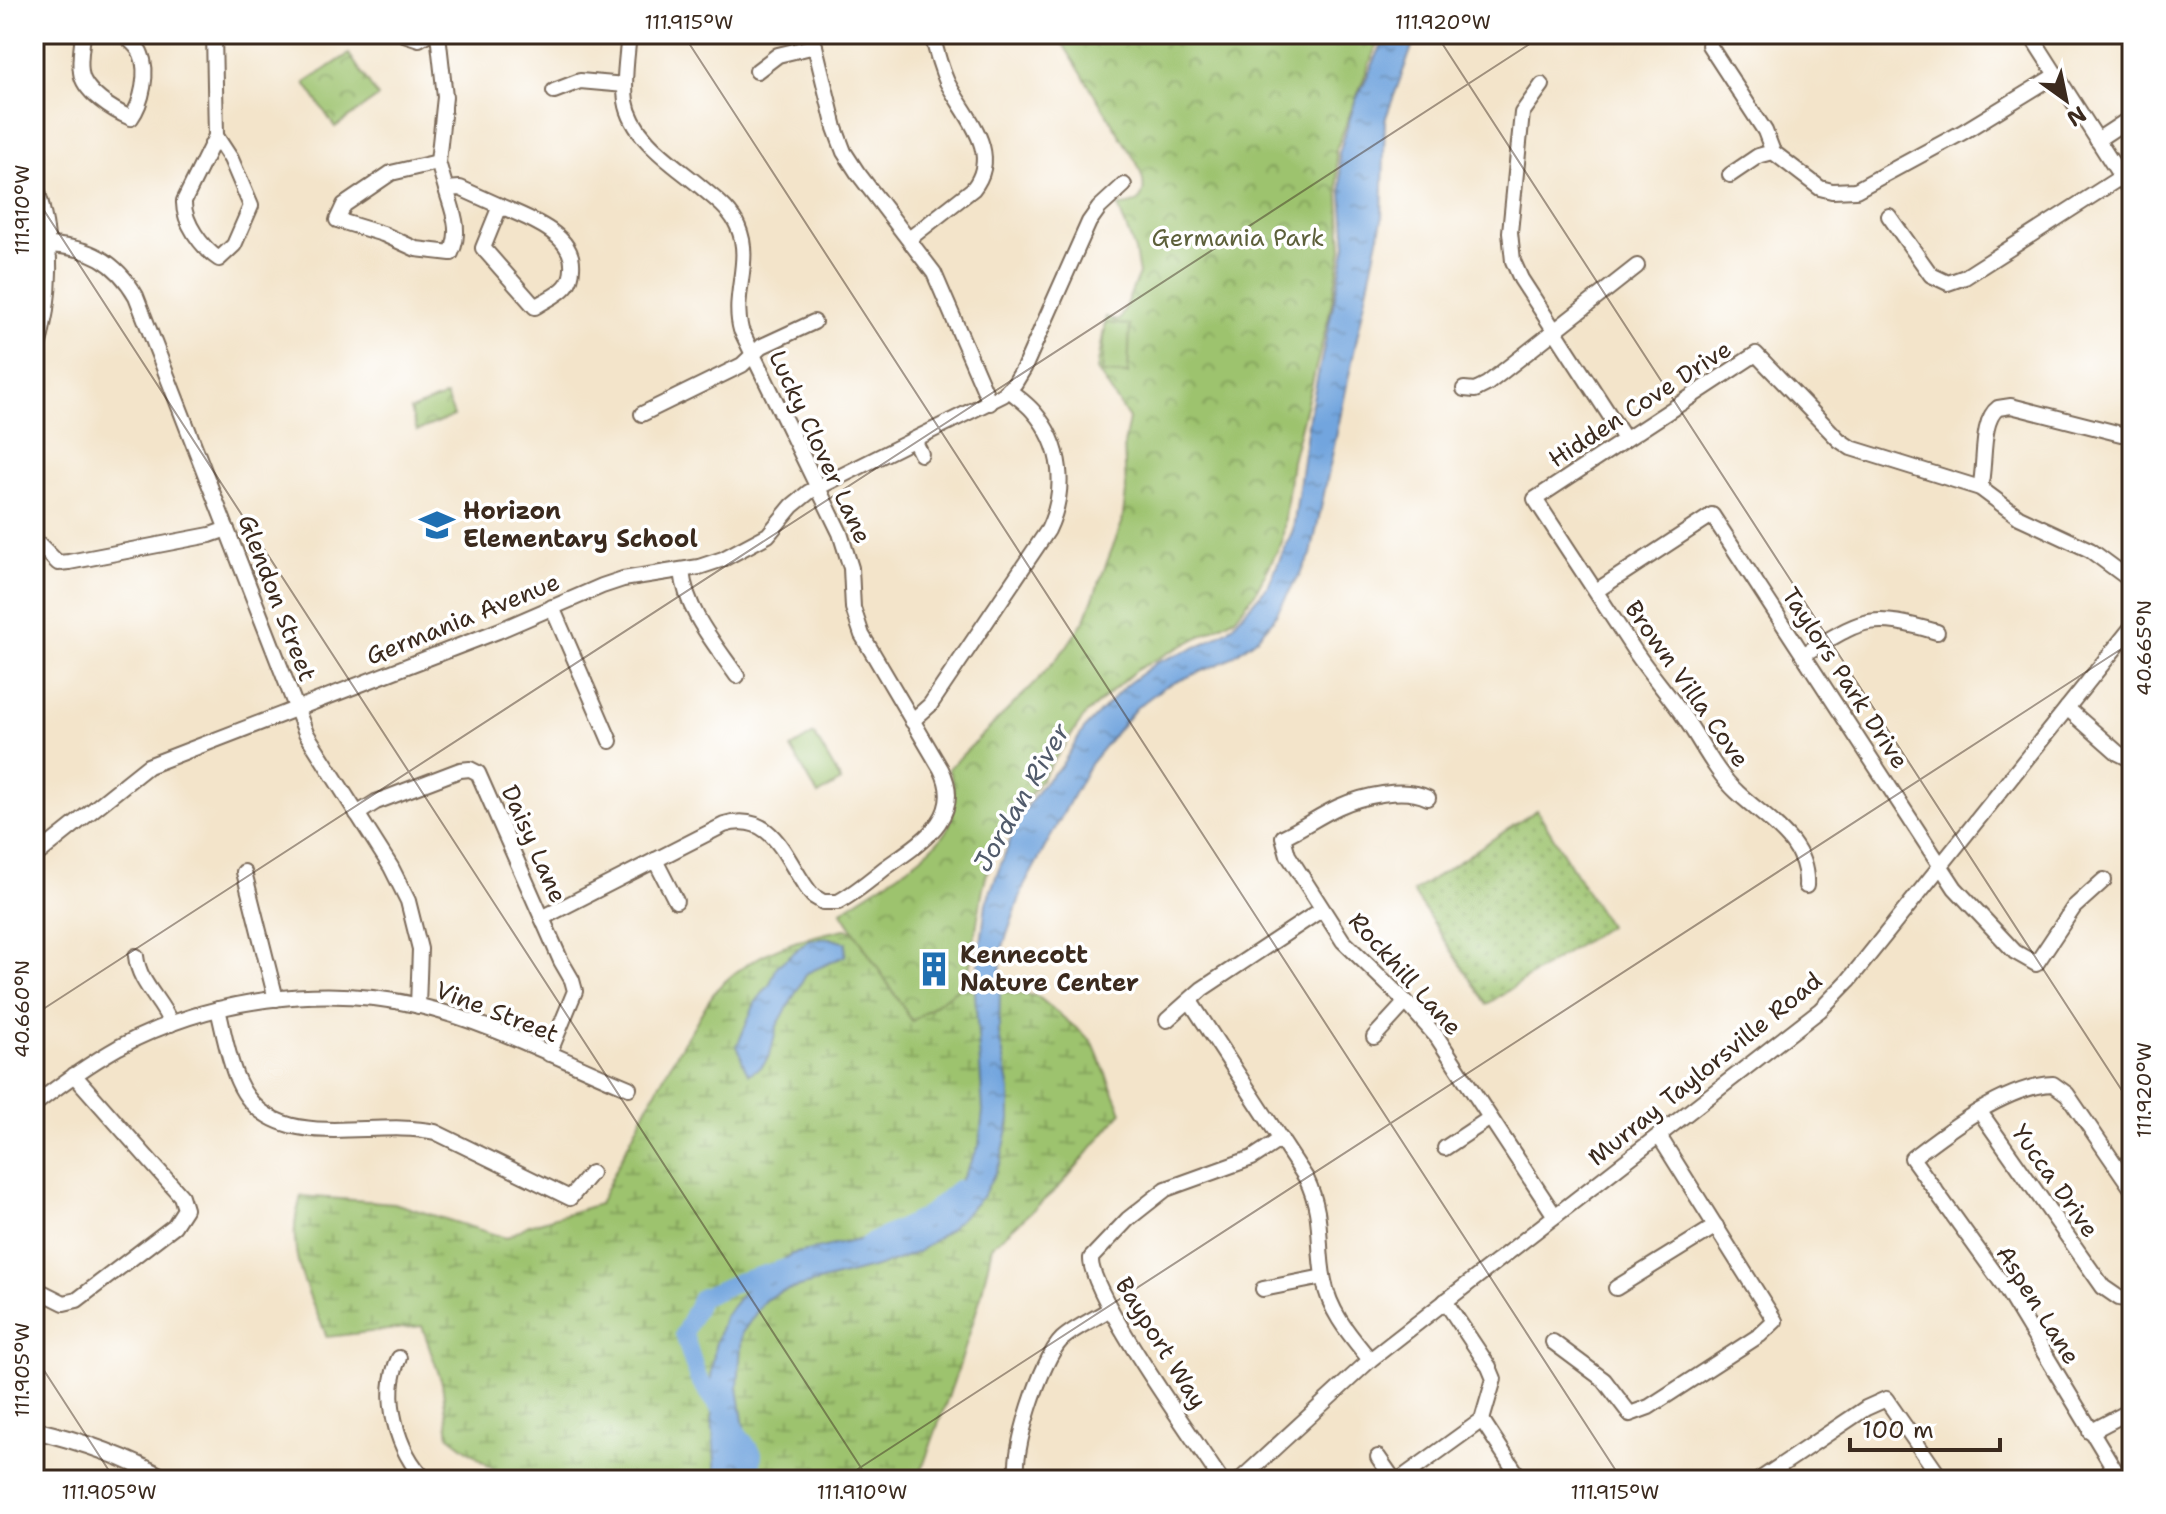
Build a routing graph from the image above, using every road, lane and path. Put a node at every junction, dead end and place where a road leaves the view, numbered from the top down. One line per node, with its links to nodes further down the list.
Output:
1 (83, 34): 2 (street)
2 (123, 34)
3 (214, 34): 18 (street)
4 (404, 34): 5 (street)
5 (427, 34)
6 (438, 34): 21 (street)
7 (629, 34): 14 (street, Lucky Clover Lane)
8 (932, 34): 30 (street)
9 (2030, 34): 13 (street)
10 (813, 40): 12 (street); 30 (street)
11 (1709, 45): 20 (street)
12 (757, 71)
13 (2056, 75): 19 (street); 20 (street)
14 (625, 85): 16 (street); 35 (street, Lucky Clover Lane)
15 (1542, 85): 34 (street)
16 (554, 91)
17 (2132, 117): 19 (street)
18 (216, 136): 18 (street)
19 (2097, 140): 23 (street)
20 (1773, 152): 22 (street)
21 (438, 162): 26 (street); 26 (street)
22 (1730, 175)
23 (2121, 177): 27 (street); 29 (street)
24 (34, 183): 31 (main road)
25 (1124, 185): 38 (street, Germania Avenue)
26 (446, 189): 28 (street)
27 (2132, 194)
28 (500, 206): 28 (street)
29 (1889, 216)
30 (909, 239): 39 (street)
31 (49, 245): 36 (main road); 48 (street, Glendon Street)
32 (1637, 266): 34 (street)
33 (814, 322): 35 (street)
34 (1555, 331): 37 (street); 42 (street)
35 (753, 355): 40 (street); 45 (street, Lucky Clover Lane)
36 (34, 357)
37 (1464, 389)
38 (1009, 390): 39 (street, Germania Avenue); 60 (street)
39 (990, 403): 43 (street, Germania Avenue)
40 (642, 414)
41 (2121, 434): 46 (street)
42 (1625, 439): 46 (street, Hidden Cove Drive); 47 (street, Hidden Cove Drive)
43 (914, 440): 44 (street); 45 (street, Germania Avenue)
44 (921, 454)
45 (817, 487): 50 (street, Germania Avenue); 60 (street, Lucky Clover Lane)
46 (1980, 488): 51 (street, Hidden Cove Drive)
47 (1535, 499): 52 (street, Brown Villa Cove)
48 (227, 529): 49 (street); 58 (street, Glendon Street)
49 (34, 539)
50 (682, 571): 53 (street, Germania Avenue); 57 (street)
51 (2132, 581)
52 (1596, 591): 56 (street, Taylors Park Drive); 70 (street, Brown Villa Cove)
53 (552, 607): 58 (street, Germania Avenue); 61 (street)
54 (2132, 627): 59 (street, Murray Taylorsville Road)
55 (1937, 632): 56 (street)
56 (1804, 654): 67 (street, Taylors Park Drive)
57 (737, 676)
58 (296, 708): 64 (street, Glendon Street); 65 (street, Germania Avenue)
59 (2067, 708): 62 (street); 67 (street, Murray Taylorsville Road)
60 (912, 721): 66 (street, Lucky Clover Lane)
61 (610, 741)
62 (2132, 760)
63 (1428, 798): 72 (street, Rockhill Lane)
64 (357, 814): 73 (street, Daisy Lane); 78 (street, Glendon Street)
65 (34, 857)
66 (655, 860): 71 (street); 73 (street)
67 (1941, 865): 69 (street, Taylors Park Drive); 89 (street, Murray Taylorsville Road)
68 (244, 872): 75 (street)
69 (2104, 880)
70 (1806, 886)
71 (676, 901)
72 (1321, 910): 76 (street); 77 (street, Rockhill Lane)
73 (542, 918): 83 (street, Daisy Lane)
74 (136, 956): 81 (street)
75 (276, 999): 78 (street, Vine Street); 79 (street, Vine Street)
76 (1190, 1001): 80 (street); 90 (street)
77 (1406, 1002): 82 (street); 88 (street, Rockhill Lane)
78 (418, 1006): 83 (street, Vine Street)
79 (218, 1009): 81 (street, Vine Street); 92 (street)
80 (1167, 1020)
81 (171, 1024): 84 (street, Vine Street)
82 (1374, 1037)
83 (549, 1054): 85 (street, Vine Street)
84 (74, 1075): 86 (street, Vine Street); 97 (street)
85 (629, 1088)
86 (34, 1105)
87 (1980, 1112): 93 (street); 100 (street, Yucca Drive); 109 (street, Aspen Lane)
88 (1490, 1118): 91 (street); 94 (street, Rockhill Lane)
89 (1659, 1136): 94 (street, Murray Taylorsville Road); 95 (street)
90 (1281, 1139): 96 (street); 102 (street, Bayport Way)
91 (1445, 1148)
92 (591, 1173)
93 (2132, 1189)
94 (1555, 1216): 101 (street, Murray Taylorsville Road)
95 (1716, 1226): 98 (street); 103 (street)
96 (1323, 1277): 99 (street); 105 (street)
97 (34, 1288)
98 (1616, 1288)
99 (1263, 1289)
100 (2132, 1300)
101 (1445, 1301): 105 (street, Murray Taylorsville Road); 107 (street)
102 (1110, 1309): 114 (street); 115 (street, Bayport Way)
103 (1553, 1342)
104 (399, 1358): 113 (street)
105 (1370, 1360): 111 (street, Murray Taylorsville Road)
106 (2132, 1410): 109 (street)
107 (1482, 1420): 116 (street); 117 (street)
108 (34, 1430): 112 (main road)
109 (2090, 1432): 120 (street, Aspen Lane)
110 (1378, 1457): 116 (street)
111 (1250, 1476)
112 (167, 1480)
113 (426, 1480)
114 (1018, 1480)
115 (1221, 1480)
116 (1397, 1480)
117 (1521, 1480)
118 (1759, 1480): 119 (street)
119 (1942, 1480)
120 (2121, 1480)

